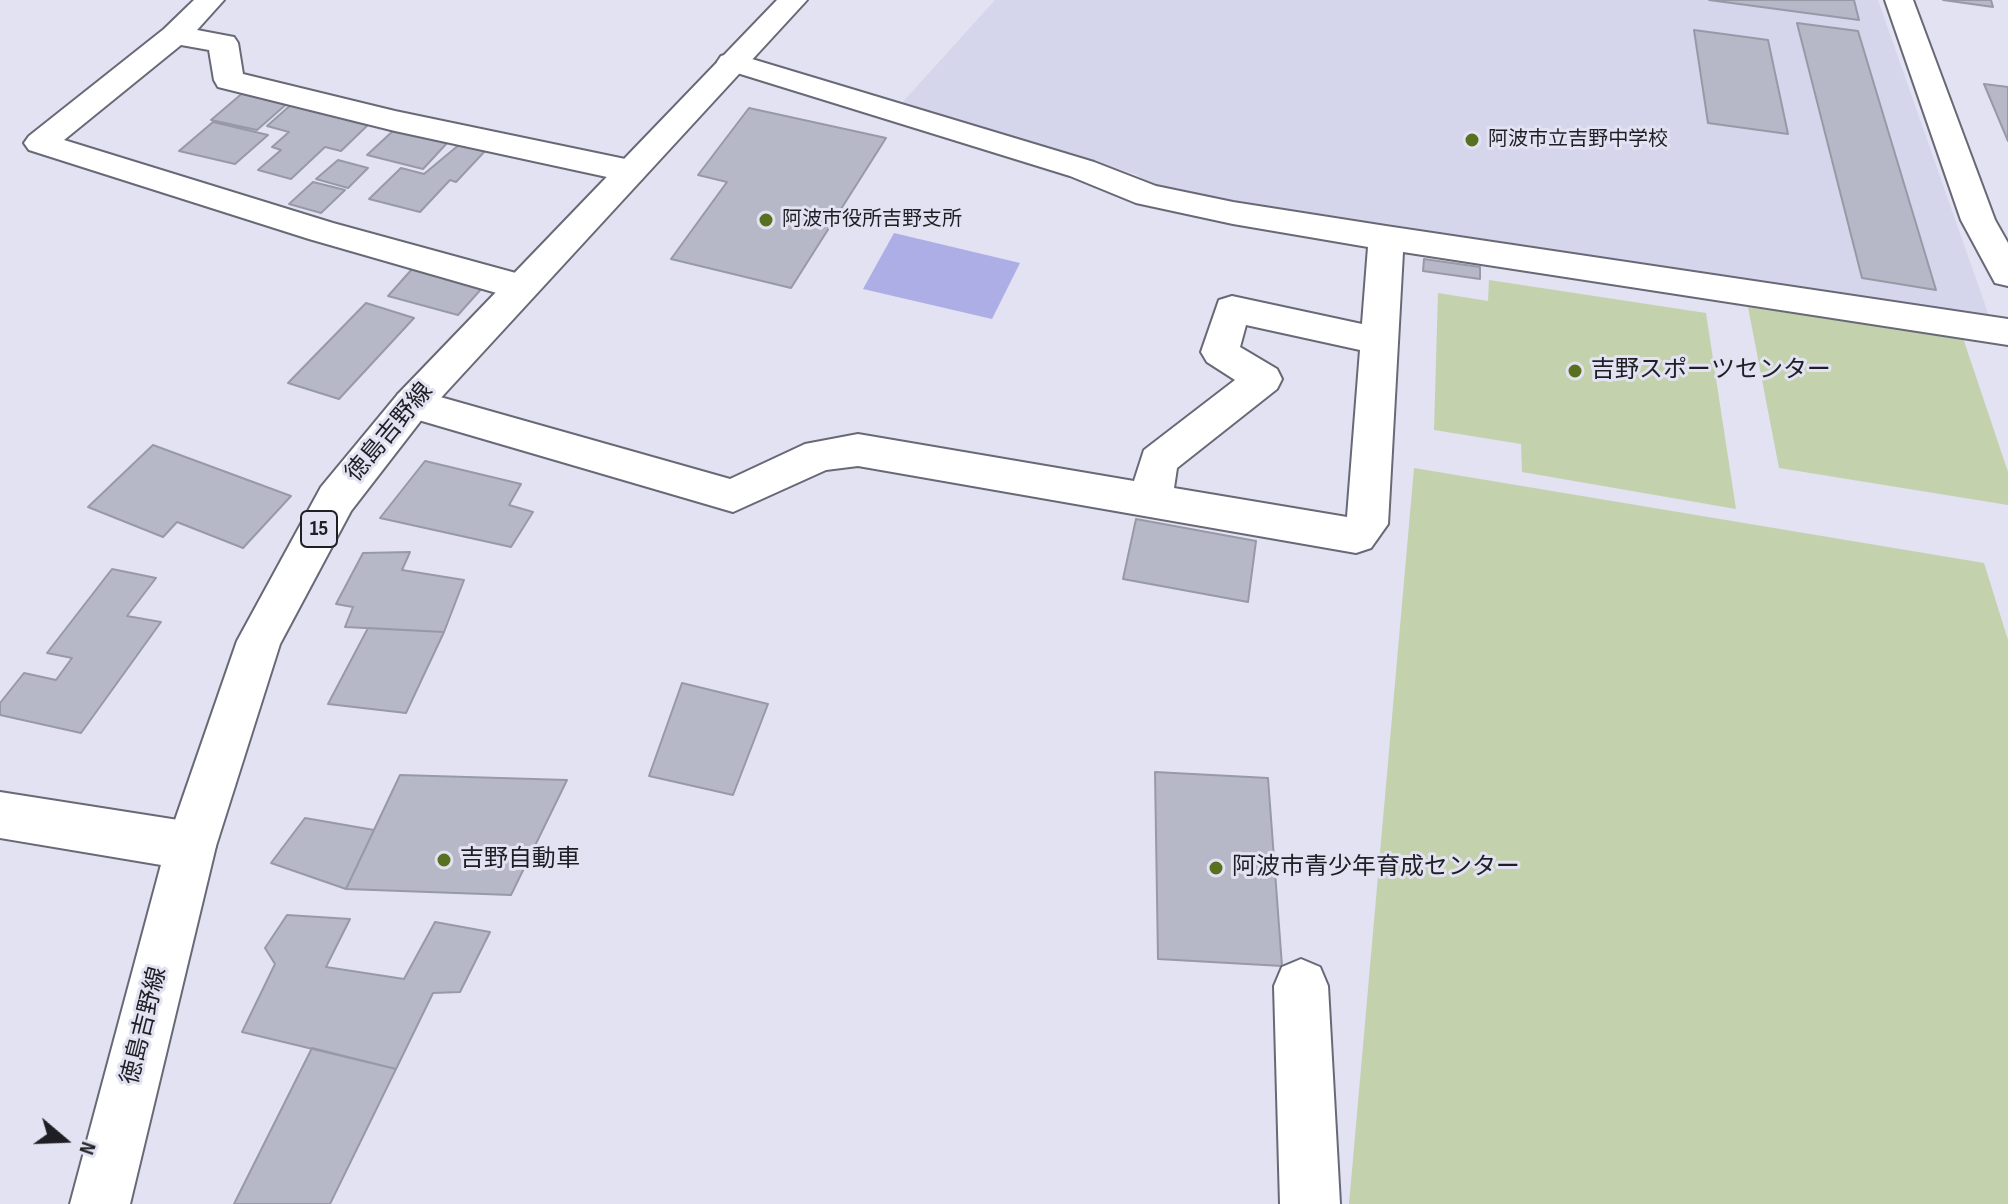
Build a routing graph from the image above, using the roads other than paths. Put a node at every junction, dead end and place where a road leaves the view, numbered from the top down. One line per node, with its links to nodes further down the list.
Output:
1 (210, 0): 4 (street)
2 (793, 0): 5 (street, 徳島吉野線 / 15)
3 (1899, 0): 8 (street)
4 (175, 35): 6 (street); 9 (street)
5 (732, 62): 6 (street, 徳島吉野線 / 15); 7 (street)
6 (630, 171): 9 (street, 徳島吉野線 / 15)
7 (1386, 238): 10 (street); 11 (street)
8 (2008, 274)
9 (521, 287): 12 (street, 徳島吉野線 / 15)
10 (2008, 332)
11 (1380, 341): 13 (street); 13 (street)
12 (412, 404): 13 (street); 15 (street, 徳島吉野線 / 15)
13 (1151, 502)
14 (0, 815): 15 (street)
15 (191, 846): 17 (street, 徳島吉野線 / 15)
16 (1301, 986): 18 (street)
17 (100, 1204)
18 (1310, 1204)

